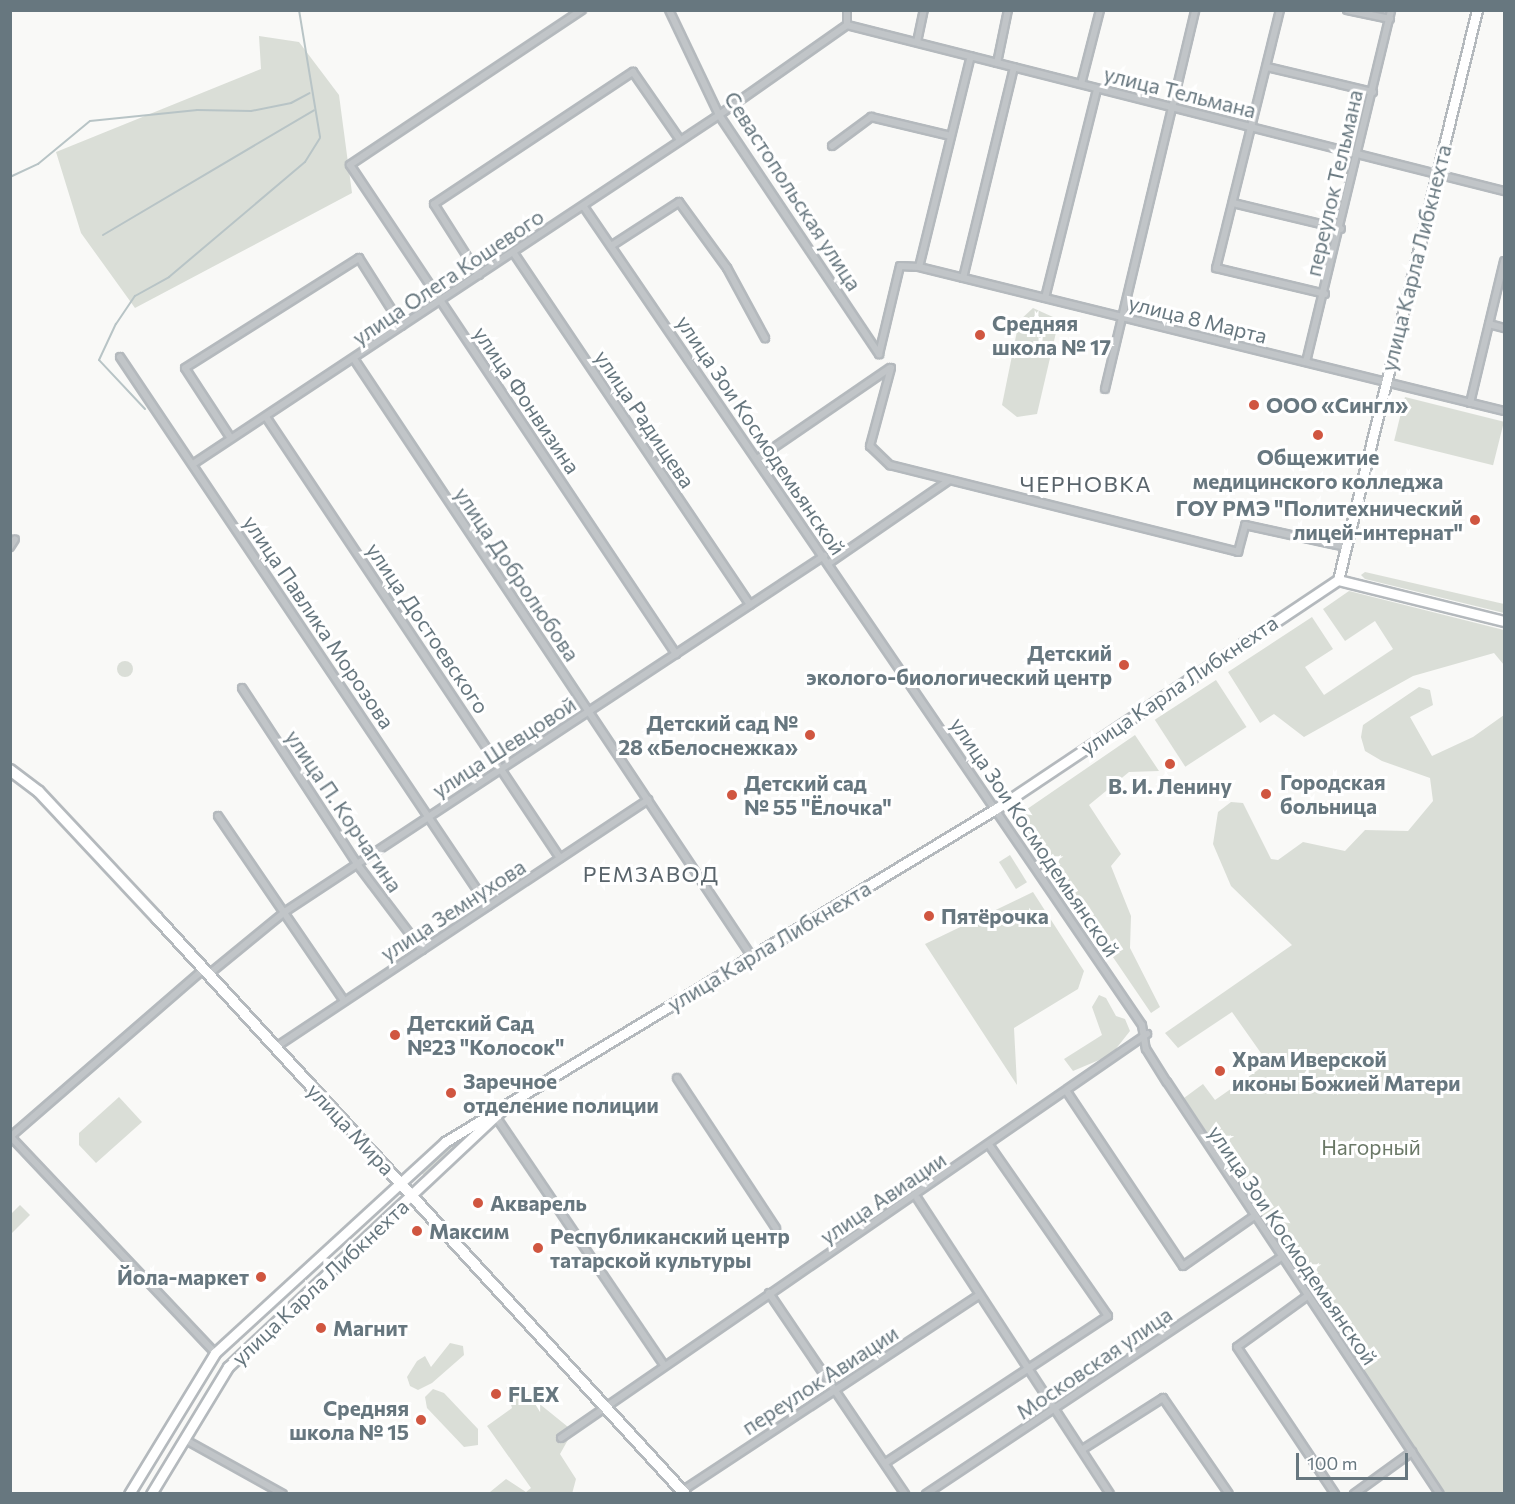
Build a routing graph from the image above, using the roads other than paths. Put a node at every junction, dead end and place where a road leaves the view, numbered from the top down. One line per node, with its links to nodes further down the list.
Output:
1 (582, 10): 43 (street, улица Фонвизина)
2 (669, 10): 23 (street, Севастопольская улица)
3 (847, 10): 13 (street)
4 (924, 10): 14 (street)
5 (1008, 10): 16 (street)
6 (1100, 10): 19 (street)
7 (1195, 10): 22 (street)
8 (1280, 10): 18 (street)
9 (1347, 10): 12 (street)
10 (1391, 10): 12 (street, переулок Тельмана)
11 (1477, 10): 29 (main road, улица Карла Либкнехта)
12 (1390, 19): 21 (street, переулок Тельмана)
13 (847, 25): 14 (street, улица Тельмана); 23 (street, улица Олега Кошевого)
14 (917, 42): 15 (street, улица Тельмана)
15 (971, 56): 16 (street, улица Тельмана); 25 (street)
16 (997, 63): 17 (street, улица Тельмана)
17 (1014, 67): 19 (street, улица Тельмана); 40 (street)
18 (1267, 67): 21 (street); 24 (street)
19 (1081, 84): 20 (street, улица Тельмана)
20 (1097, 88): 22 (street, улица Тельмана); 42 (street)
21 (1373, 92): 28 (street, переулок Тельмана)
22 (1172, 108): 24 (street, улица Тельмана); 44 (street)
23 (719, 114): 26 (street, улица Олега Кошевого); 37 (street, Севастопольская улица)
24 (1252, 128): 28 (street, улица Тельмана); 31 (street)
25 (951, 136): 27 (street); 37 (street)
26 (680, 140): 32 (street, улица Олега Кошевого); 38 (street)
27 (832, 146)
28 (1358, 155): 29 (street, улица Тельмана); 33 (street, переулок Тельмана)
29 (1437, 175): 30 (street, улица Тельмана); 52 (main road, улица Карла Либкнехта)
30 (1504, 191)
31 (1233, 203): 33 (street); 41 (street)
32 (584, 207): 34 (street, улица Зои Космодемьянской); 35 (street, улица Олега Кошевого)
33 (1341, 229): 41 (street, переулок Тельмана)
34 (611, 246): 48 (street); 58 (street, улица Зои Космодемьянской)
35 (513, 252): 38 (street, улица Олега Кошевого); 67 (street, улица Радищева)
36 (1504, 261): 39 (street)
37 (919, 267): 40 (street, улица 8 Марта)
38 (479, 275): 43 (street, улица Олега Кошевого)
39 (1503, 276): 45 (street)
40 (963, 278): 42 (street, улица 8 Марта)
41 (1324, 294): 51 (street, переулок Тельмана)
42 (1045, 298): 44 (street, улица 8 Марта)
43 (441, 301): 46 (street, улица Олега Кошевого); 69 (street, улица Фонвизина)
44 (1122, 317): 51 (street, улица 8 Марта); 53 (street)
45 (1489, 324): 47 (street); 54 (street)
46 (402, 326): 50 (street, улица Олега Кошевого); 57 (street)
47 (1504, 328)
48 (765, 338)
49 (120, 357): 59 (street, улица Павлика Морозова)
50 (354, 359): 56 (street, улица Олега Кошевого); 71 (street, улица Добролюбова)
51 (1306, 362): 52 (street, улица 8 Марта)
52 (1386, 382): 54 (street, улица 8 Марта); 63 (main road, улица Карла Либкнехта)
53 (1105, 389)
54 (1470, 403): 55 (street, улица 8 Марта)
55 (1504, 411)
56 (266, 417): 57 (street, улица Олега Кошевого); 72 (street, улица Достоевского)
57 (230, 437): 59 (street, улица Олега Кошевого)
58 (757, 459): 60 (street); 64 (street, улица Зои Космодемьянской)
59 (193, 464): 77 (street, улица Павлика Морозова)
60 (948, 481): 63 (street); 65 (street)
61 (15, 539): 62 (street)
62 (10, 547)
63 (1346, 547): 66 (main road, улица Карла Либкнехта)
64 (824, 556): 65 (street, улица Зои Космодемьянской); 67 (street, улица Шевцовой)
65 (829, 563): 75 (street, улица Зои Космодемьянской)
66 (1338, 580): 68 (main road); 75 (main road, улица Карла Либкнехта)
67 (750, 605): 69 (street, улица Шевцовой)
68 (1504, 621)
69 (676, 654): 71 (street, улица Шевцовой)
70 (242, 688): 79 (street, улица П. Корчагина)
71 (589, 711): 72 (street, улица Шевцовой); 74 (street, улица Добролюбова)
72 (502, 769): 77 (street, улица Шевцовой); 78 (street, улица Достоевского)
73 (10, 770): 84 (main road, улица Мира)
74 (648, 800): 78 (street, улица Земнухова); 83 (street, улица Добролюбова)
75 (997, 808): 83 (main road, улица Карла Либкнехта); 86 (street, улица Зои Космодемьянской)
76 (218, 816): 81 (street)
77 (429, 816): 79 (street, улица Шевцовой); 80 (street, улица Павлика Морозова)
78 (560, 858): 80 (street, улица Земнухова)
79 (357, 864): 81 (street, улица Шевцовой); 82 (street, улица П. Корчагина)
80 (488, 906): 82 (street, улица Земнухова)
81 (286, 911): 84 (street, улица Шевцовой); 85 (street)
82 (422, 950): 85 (street, улица Земнухова)
83 (752, 957): 90 (main road, улица Карла Либкнехта)
84 (206, 971): 87 (main road, улица Мира); 92 (street, улица Шевцовой)
85 (344, 1001): 87 (street, улица Земнухова)
86 (1147, 1034): 89 (street, улица Авиации); 97 (street, улица Зои Космодемьянской)
87 (276, 1047): 94 (main road, улица Мира)
88 (677, 1078): 98 (street)
89 (1067, 1092): 93 (street, улица Авиации); 97 (street)
90 (519, 1094): 91 (main road, улица Карла Либкнехта); 94 (main road, улица Карла Либкнехта)
91 (496, 1117): 95 (main road, улица Карла Либкнехта); 104 (street)
92 (11, 1136): 103 (street)
93 (990, 1146): 96 (street, улица Авиации); 105 (street)
94 (401, 1183): 95 (main road, улица Мира); 103 (main road, улица Карла Либкнехта)
95 (412, 1195): 107 (main road, улица Мира); 111 (main road, улица Карла Либкнехта)
96 (917, 1198): 100 (street, улица Авиации); 101 (street)
97 (1253, 1217): 99 (street, улица Зои Космодемьянской)
98 (776, 1228)
99 (1280, 1258): 102 (street, улица Зои Космодемьянской); 108 (street, Московская улица)
100 (769, 1293): 104 (street, улица Авиации); 106 (street)
101 (979, 1295): 105 (street); 106 (street, переулок Авиации)
102 (1306, 1297): 113 (street, улица Зои Космодемьянской); 116 (street)
103 (215, 1353): 109 (main road, улица Карла Либкнехта)
104 (664, 1365): 107 (street, улица Авиации)
105 (1030, 1367): 108 (street); 114 (street)
106 (834, 1390): 114 (street); 115 (street, переулок Авиации)
107 (604, 1404): 110 (street, улица Авиации); 115 (main road, улица Мира)
108 (1057, 1408): 112 (street); 121 (street, Московская улица)
109 (167, 1429): 111 (main road); 117 (main road, улица Карла Либкнехта)
110 (561, 1438)
111 (184, 1439): 118 (main road, улица Карла Либкнехта); 119 (street)
112 (1083, 1449): 122 (street); 123 (street)
113 (1412, 1452): 124 (street); 125 (street, улица Зои Космодемьянской)
114 (885, 1463): 120 (street)
115 (682, 1493)
116 (1334, 1493)
117 (129, 1494)
118 (151, 1494)
119 (284, 1494)
120 (905, 1494)
121 (926, 1494)
122 (1110, 1494)
123 (1229, 1494)
124 (1354, 1494)
125 (1440, 1494)

